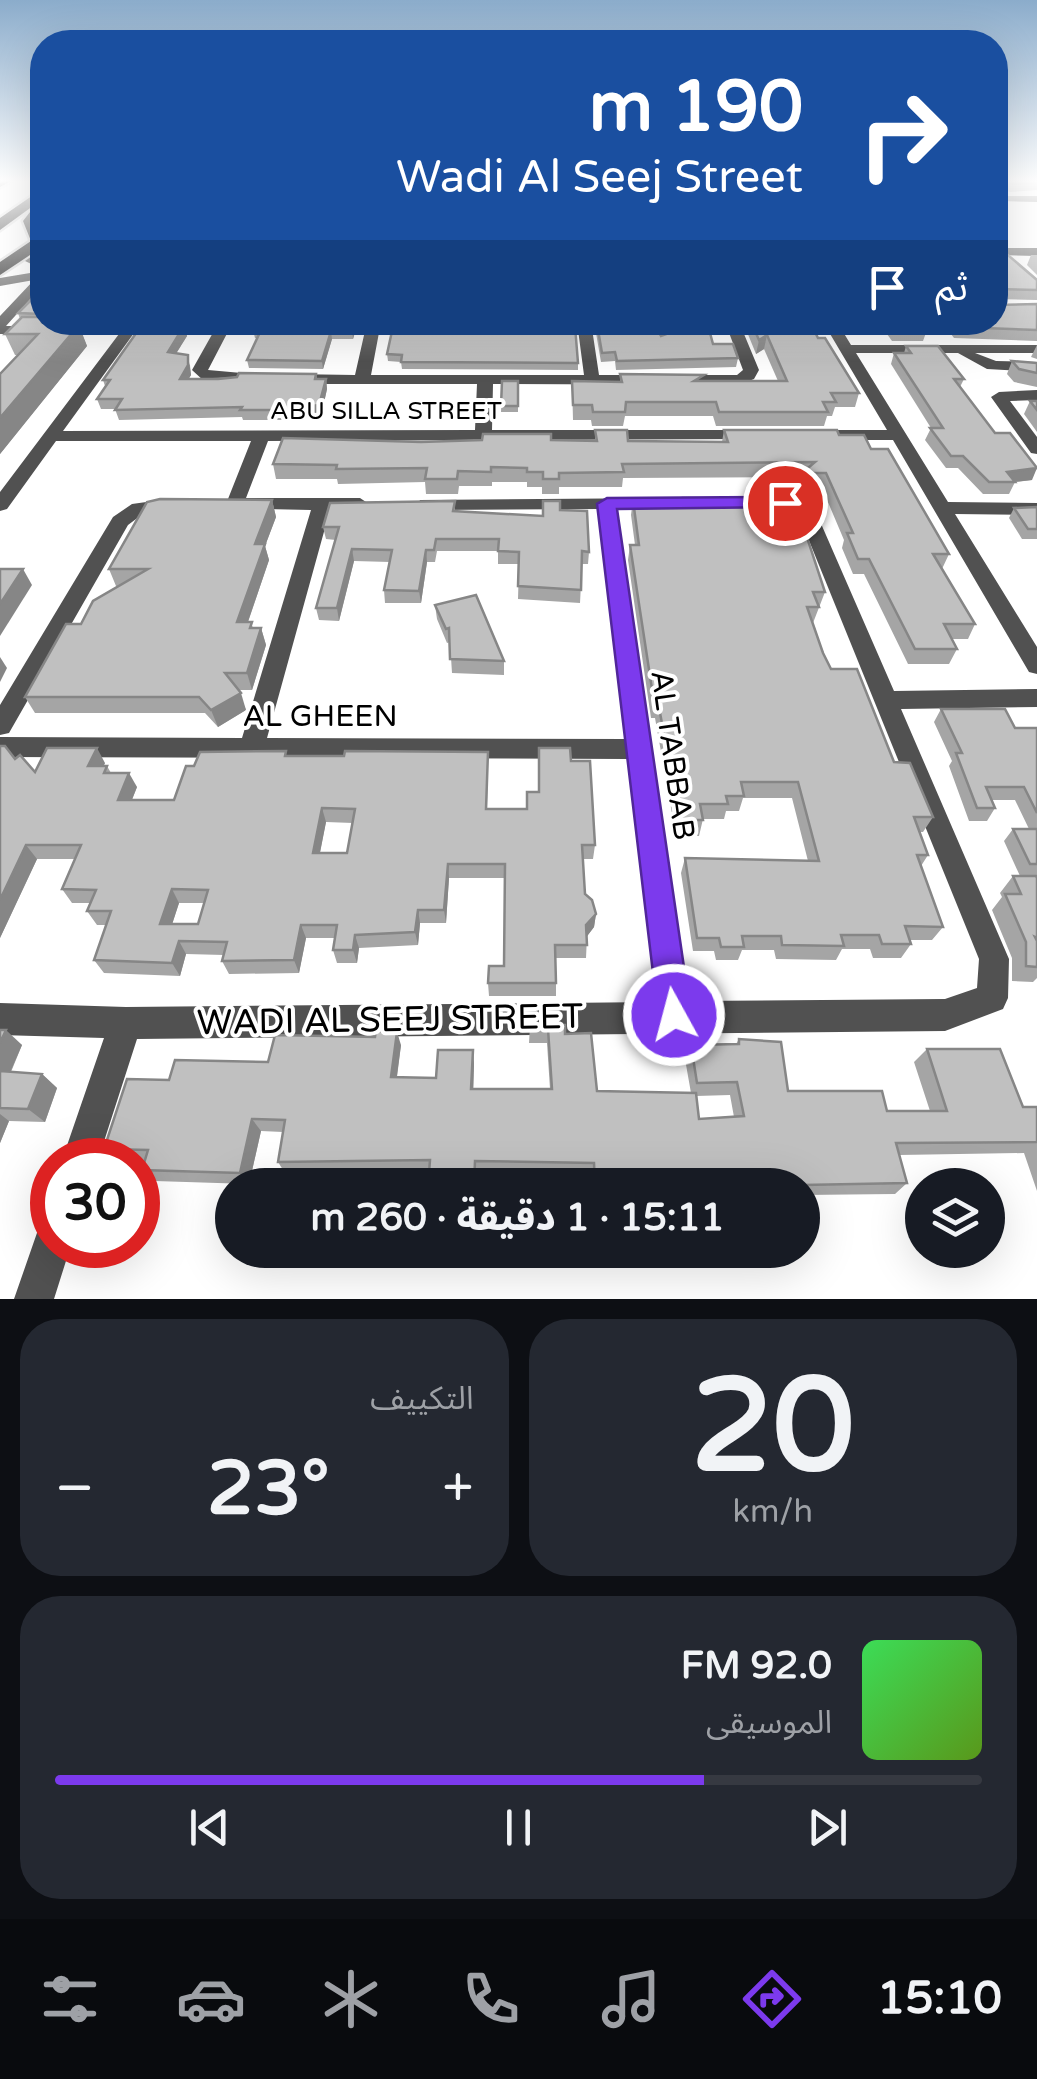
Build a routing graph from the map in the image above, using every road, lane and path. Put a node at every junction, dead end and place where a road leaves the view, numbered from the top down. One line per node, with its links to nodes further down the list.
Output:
1 (30, 250): 7 (highway)
2 (1008, 250): 3 (street)
3 (1037, 252)
4 (1008, 258): 5 (street)
5 (1014, 264)
6 (30, 273): 7 (street)
7 (0, 275)
8 (30, 288): 9 (street)
9 (16, 307): 10 (street); 11 (street)
10 (0, 310)
11 (0, 327): 12 (street)
12 (30, 327)
13 (126, 335): 31 (street)
14 (219, 335): 23 (street)
15 (371, 335): 23 (street)
16 (586, 335): 24 (street)
17 (737, 335): 24 (street)
18 (838, 335): 19 (street)
19 (847, 348): 20 (street); 30 (street)
20 (962, 349): 21 (street); 22 (street)
21 (1037, 349)
22 (1037, 367)
23 (362, 379): 25 (street)
24 (592, 379): 25 (street)
25 (485, 380): 32 (street)
26 (1037, 395): 33 (street)
27 (262, 435): 31 (street, ABU SILLA STREET); 32 (street, ABU SILLA STREET); 34 (street)
28 (760, 435): 32 (street, ABU SILLA STREET)
29 (800, 435): 30 (street)
30 (899, 435): 38 (street)
31 (52, 436): 37 (street)
32 (483, 436)
33 (1037, 450)
34 (216, 504): 35 (street, WADI AL SEEJ STREET); 43 (street, WADI AL SEEJ STREET)
35 (322, 504): 36 (street, WADI AL SEEJ STREET); 45 (street)
36 (607, 504): 42 (street, WADI AL SEEJ STREET); 46 (street, AL TABBAB)
37 (0, 505)
38 (943, 508): 39 (street); 40 (street)
39 (1037, 509)
40 (1037, 666)
41 (1037, 698): 42 (street)
42 (887, 700): 47 (street, WADI AL SEEJ STREET)
43 (0, 726)
44 (0, 747): 45 (street, AL GHEEN)
45 (252, 748): 46 (street, AL GHEEN)
46 (640, 749): 47 (street, AL TABBAB)
47 (674, 1015): 49 (street, WADI AL SEEJ STREET)
48 (0, 1019): 49 (street, WADI AL SEEJ STREET)
49 (126, 1023): 50 (street)
50 (87, 1138)
51 (44, 1268): 52 (street)
52 (34, 1299)

